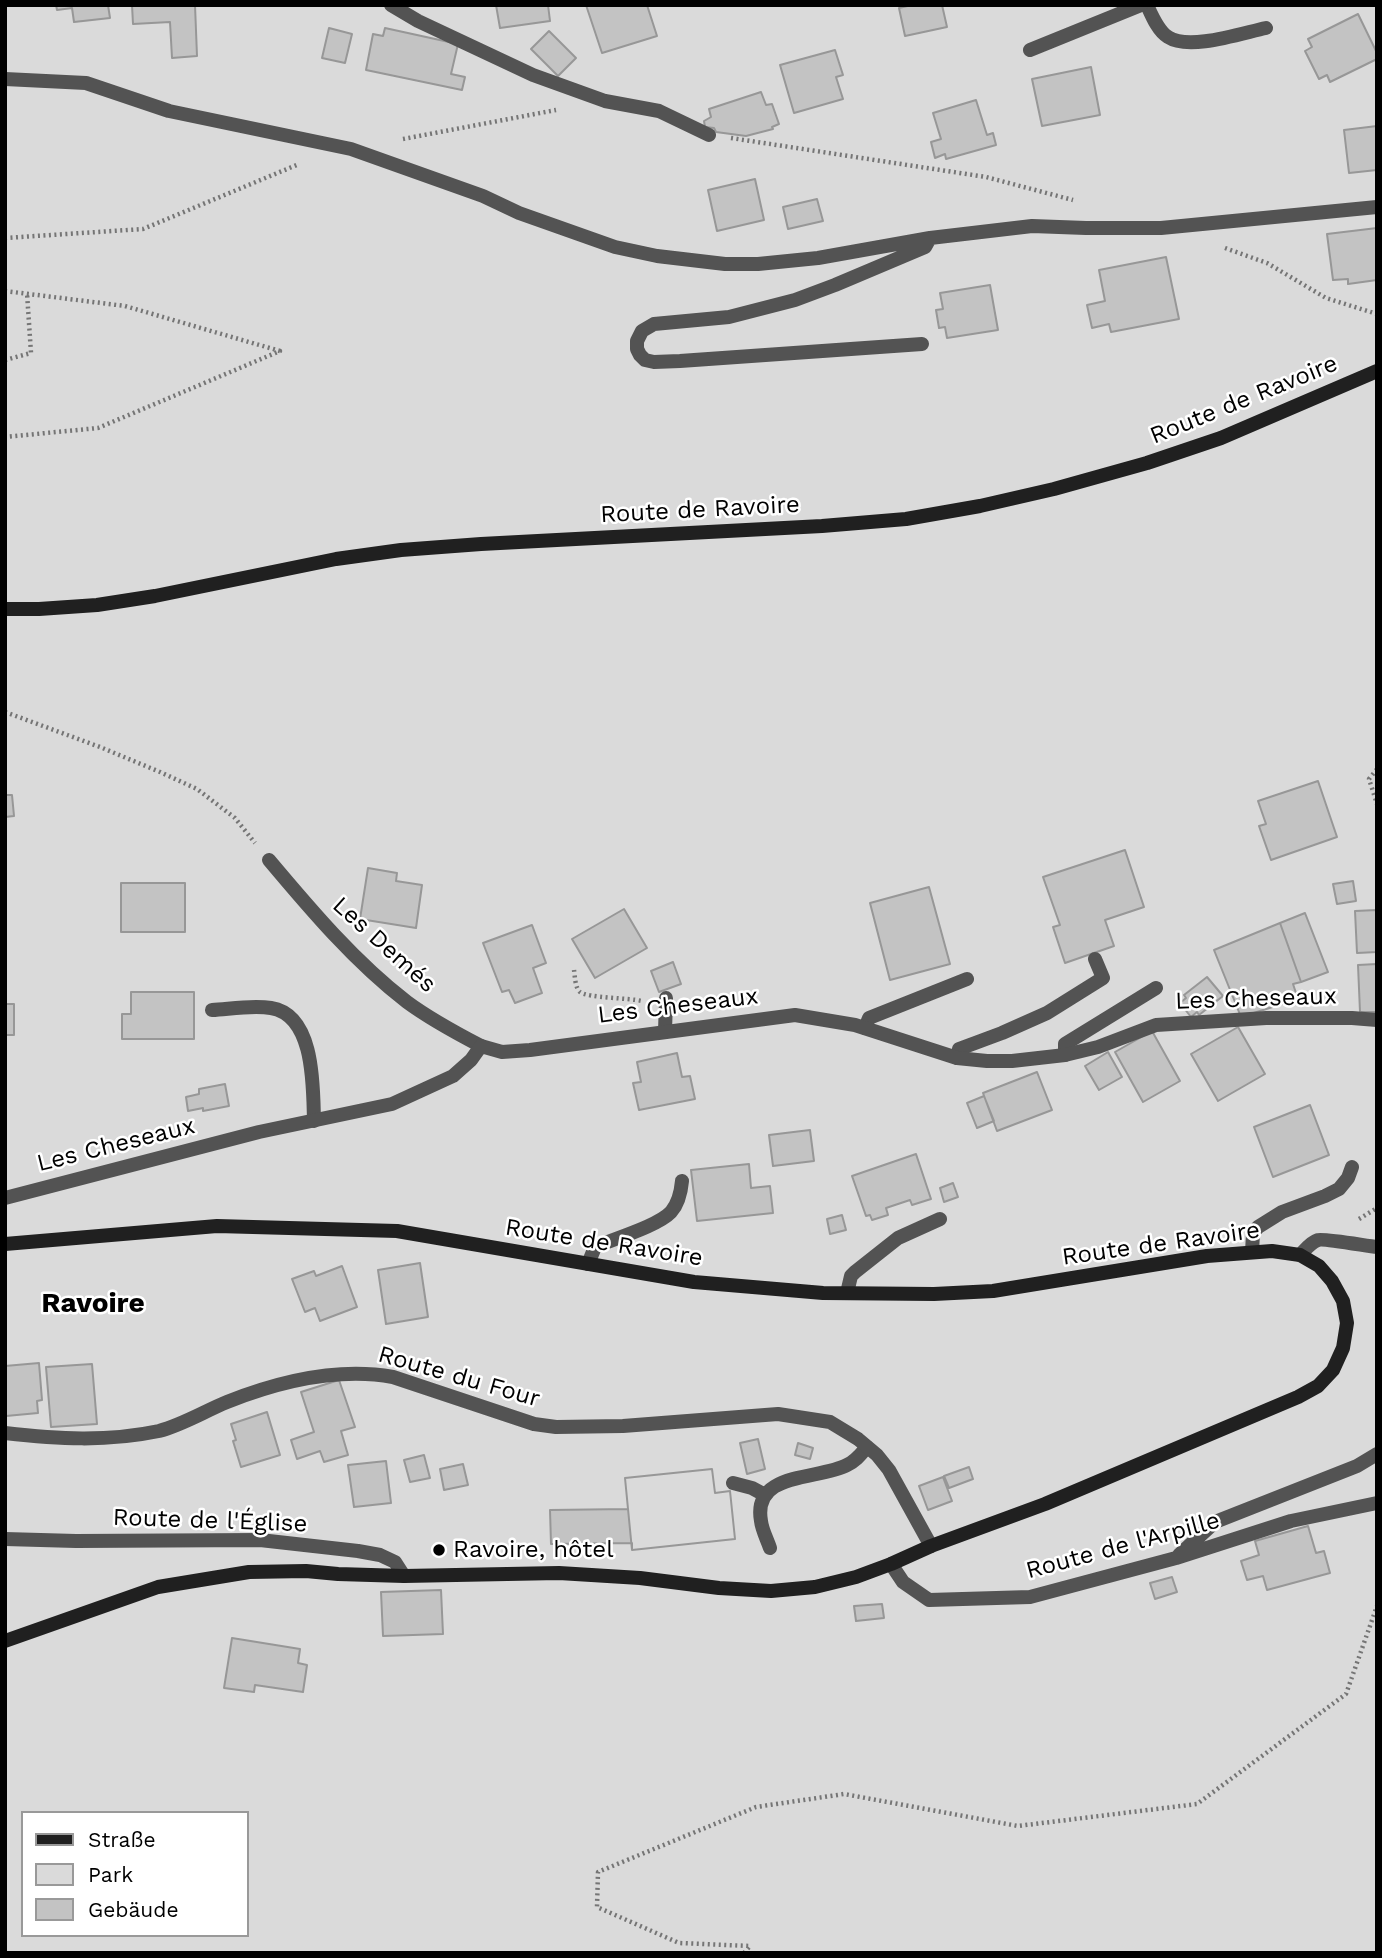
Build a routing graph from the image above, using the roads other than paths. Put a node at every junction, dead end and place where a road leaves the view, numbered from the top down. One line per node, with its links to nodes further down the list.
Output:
1 (391, 5): 7 (street)
2 (1141, 5): 5 (street)
3 (1147, 5): 4 (street)
4 (1266, 28)
5 (1030, 50)
6 (5, 79): 9 (street)
7 (709, 135)
8 (1377, 207): 9 (street)
9 (930, 237): 10 (street)
10 (922, 344)
11 (1377, 371): 12 (street, Route de Ravoire)
12 (5, 609)
13 (270, 860): 22 (street, Les Demés)
14 (1096, 959): 24 (street)
15 (967, 979): 20 (street)
16 (1156, 988): 23 (street)
17 (666, 998): 21 (street)
18 (212, 1010): 25 (street)
19 (1377, 1020): 23 (street, Les Cheseaux)
20 (865, 1028): 21 (street, Les Cheseaux); 24 (street, Les Cheseaux)
21 (665, 1032): 22 (street, Les Cheseaux)
22 (481, 1046): 25 (street, Les Cheseaux)
23 (1065, 1055): 24 (street, Les Cheseaux)
24 (957, 1058)
25 (314, 1121): 28 (street, Les Cheseaux)
26 (1352, 1167): 32 (street)
27 (682, 1181): 34 (street)
28 (5, 1198)
29 (940, 1219): 35 (street)
30 (5, 1244): 34 (street, Route de Ravoire)
31 (1377, 1247): 33 (street)
32 (1252, 1252): 33 (street, Route de Ravoire); 35 (street, Route de Ravoire)
33 (1300, 1255): 43 (street)
34 (589, 1264): 35 (street, Route de Ravoire)
35 (847, 1293)
36 (5, 1433): 37 (street, Route du Four)
37 (867, 1447): 40 (street); 43 (street, Route du Four)
38 (1377, 1454): 45 (street)
39 (733, 1483): 40 (street)
40 (765, 1495): 44 (street)
41 (1377, 1503): 45 (street, Route de l'Arpille)
42 (5, 1539): 47 (street, Route de l'Église)
43 (931, 1546): 46 (street)
44 (770, 1548)
45 (1176, 1558): 46 (street, Route de l'Arpille)
46 (891, 1564): 47 (street)
47 (404, 1576): 48 (street)
48 (5, 1641)

